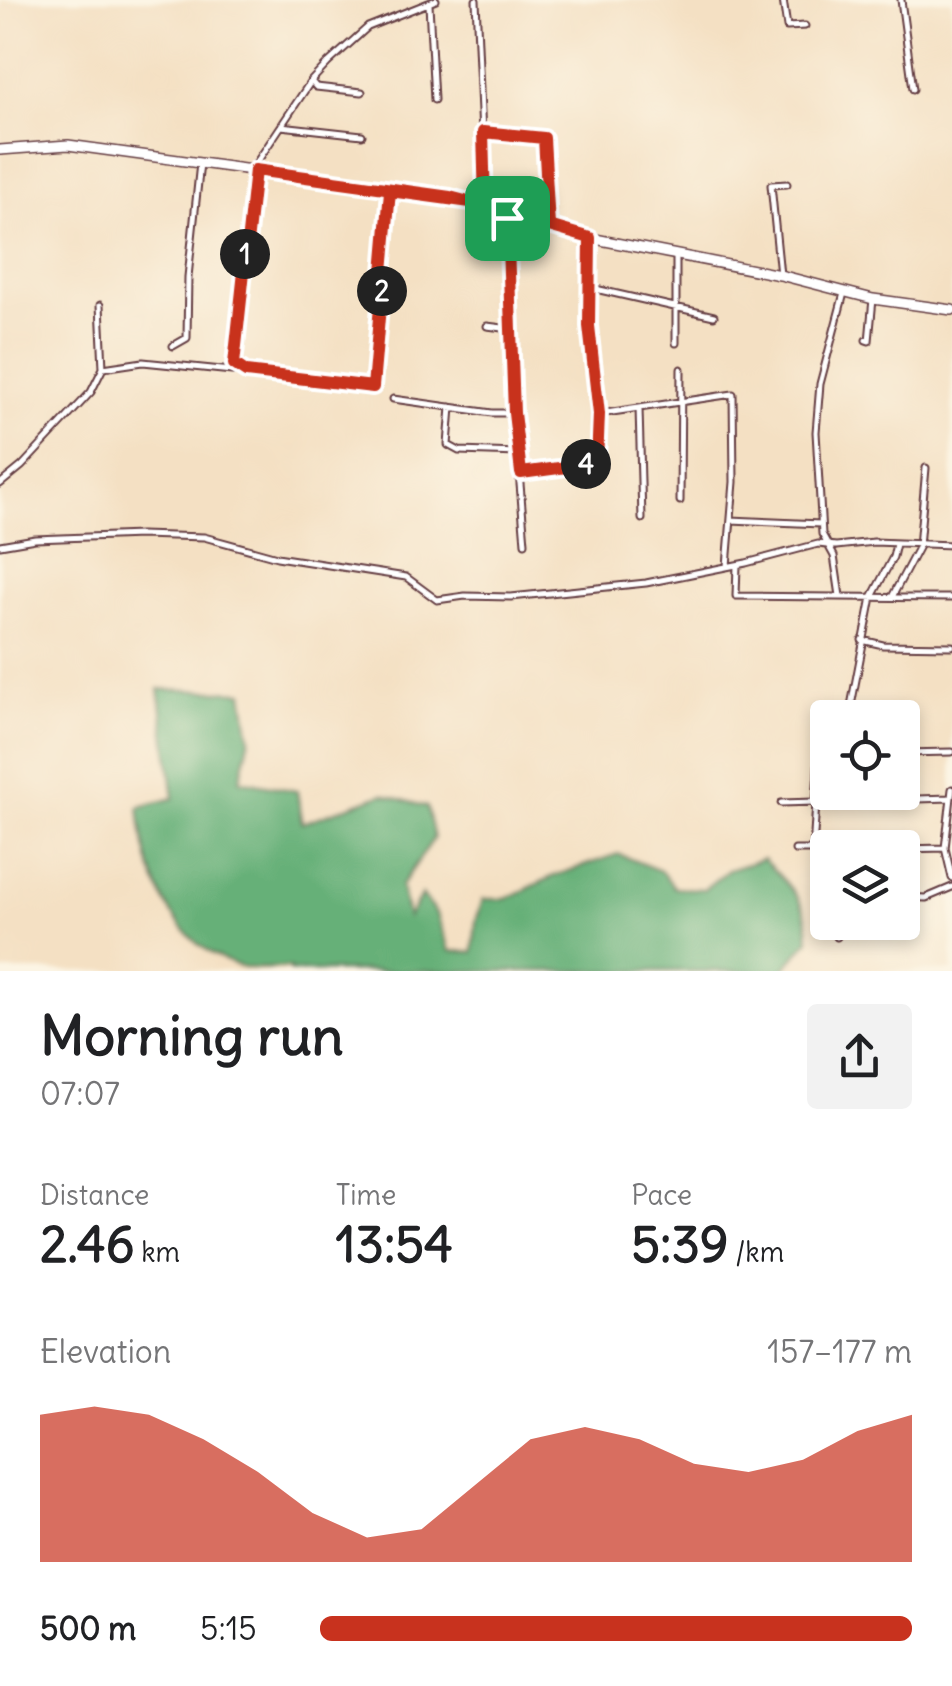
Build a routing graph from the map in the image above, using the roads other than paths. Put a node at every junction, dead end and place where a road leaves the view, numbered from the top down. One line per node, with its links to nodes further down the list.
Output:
1 (436, 0): 5 (street)
2 (476, 0): 12 (street)
3 (784, 0): 6 (street)
4 (901, 0): 8 (street)
5 (429, 4): 7 (street); 10 (street)
6 (805, 26)
7 (310, 81): 9 (street); 11 (street)
8 (913, 89)
9 (362, 92)
10 (434, 100)
11 (280, 126): 13 (street); 16 (street)
12 (483, 132): 19 (street); 21 (street)
13 (362, 136)
14 (0, 150): 15 (main road)
15 (200, 162): 16 (main road); 36 (street)
16 (254, 170): 18 (main road); 37 (street)
17 (787, 184): 24 (street)
18 (390, 191): 19 (main road); 37 (street)
19 (485, 204): 20 (main road)
20 (507, 212): 21 (main road); 33 (street)
21 (549, 226): 22 (main road)
22 (590, 238): 23 (main road); 25 (street)
23 (676, 254): 24 (main road); 29 (street)
24 (780, 275): 26 (main road)
25 (590, 288): 29 (street); 45 (street)
26 (844, 293): 27 (main road); 53 (street)
27 (873, 299): 30 (main road); 34 (street)
28 (100, 306): 38 (street)
29 (675, 308): 31 (street); 35 (street)
30 (952, 310)
31 (714, 316)
32 (487, 326): 33 (street)
33 (511, 329): 44 (street)
34 (866, 340)
35 (676, 344)
36 (173, 346)
37 (234, 364): 38 (street)
38 (103, 368): 49 (street)
39 (681, 369): 41 (street)
40 (394, 398): 42 (street)
41 (680, 402): 43 (street); 50 (street); 52 (street)
42 (452, 405): 44 (street); 46 (street)
43 (639, 408): 45 (street); 51 (street)
44 (514, 413): 46 (street)
45 (599, 414): 48 (street)
46 (520, 453): 48 (street)
47 (926, 468): 58 (street)
48 (521, 473): 54 (street)
49 (0, 484)
50 (680, 502)
51 (642, 519)
52 (732, 520): 53 (street); 61 (street)
53 (822, 524): 57 (street)
54 (525, 543)
55 (0, 544): 61 (street)
56 (896, 544): 57 (street); 58 (street); 63 (street)
57 (830, 546): 60 (street); 62 (street)
58 (918, 546): 59 (street); 64 (street)
59 (952, 546)
60 (737, 565): 61 (street); 62 (street)
61 (726, 566)
62 (840, 596): 63 (street)
63 (872, 597): 64 (street); 66 (street)
64 (892, 597): 65 (street)
65 (952, 598)
66 (862, 640): 67 (street); 68 (street)
67 (952, 646)
68 (852, 700)
69 (920, 752): 70 (street)
70 (952, 752)
71 (952, 789): 72 (street)
72 (951, 798): 73 (street); 76 (street)
73 (920, 799)
74 (810, 802): 75 (street)
75 (780, 804)
76 (944, 848): 77 (street); 80 (street)
77 (920, 849)
78 (795, 850): 79 (street)
79 (810, 850)
80 (952, 878)
81 (952, 887): 82 (street)
82 (920, 898)

